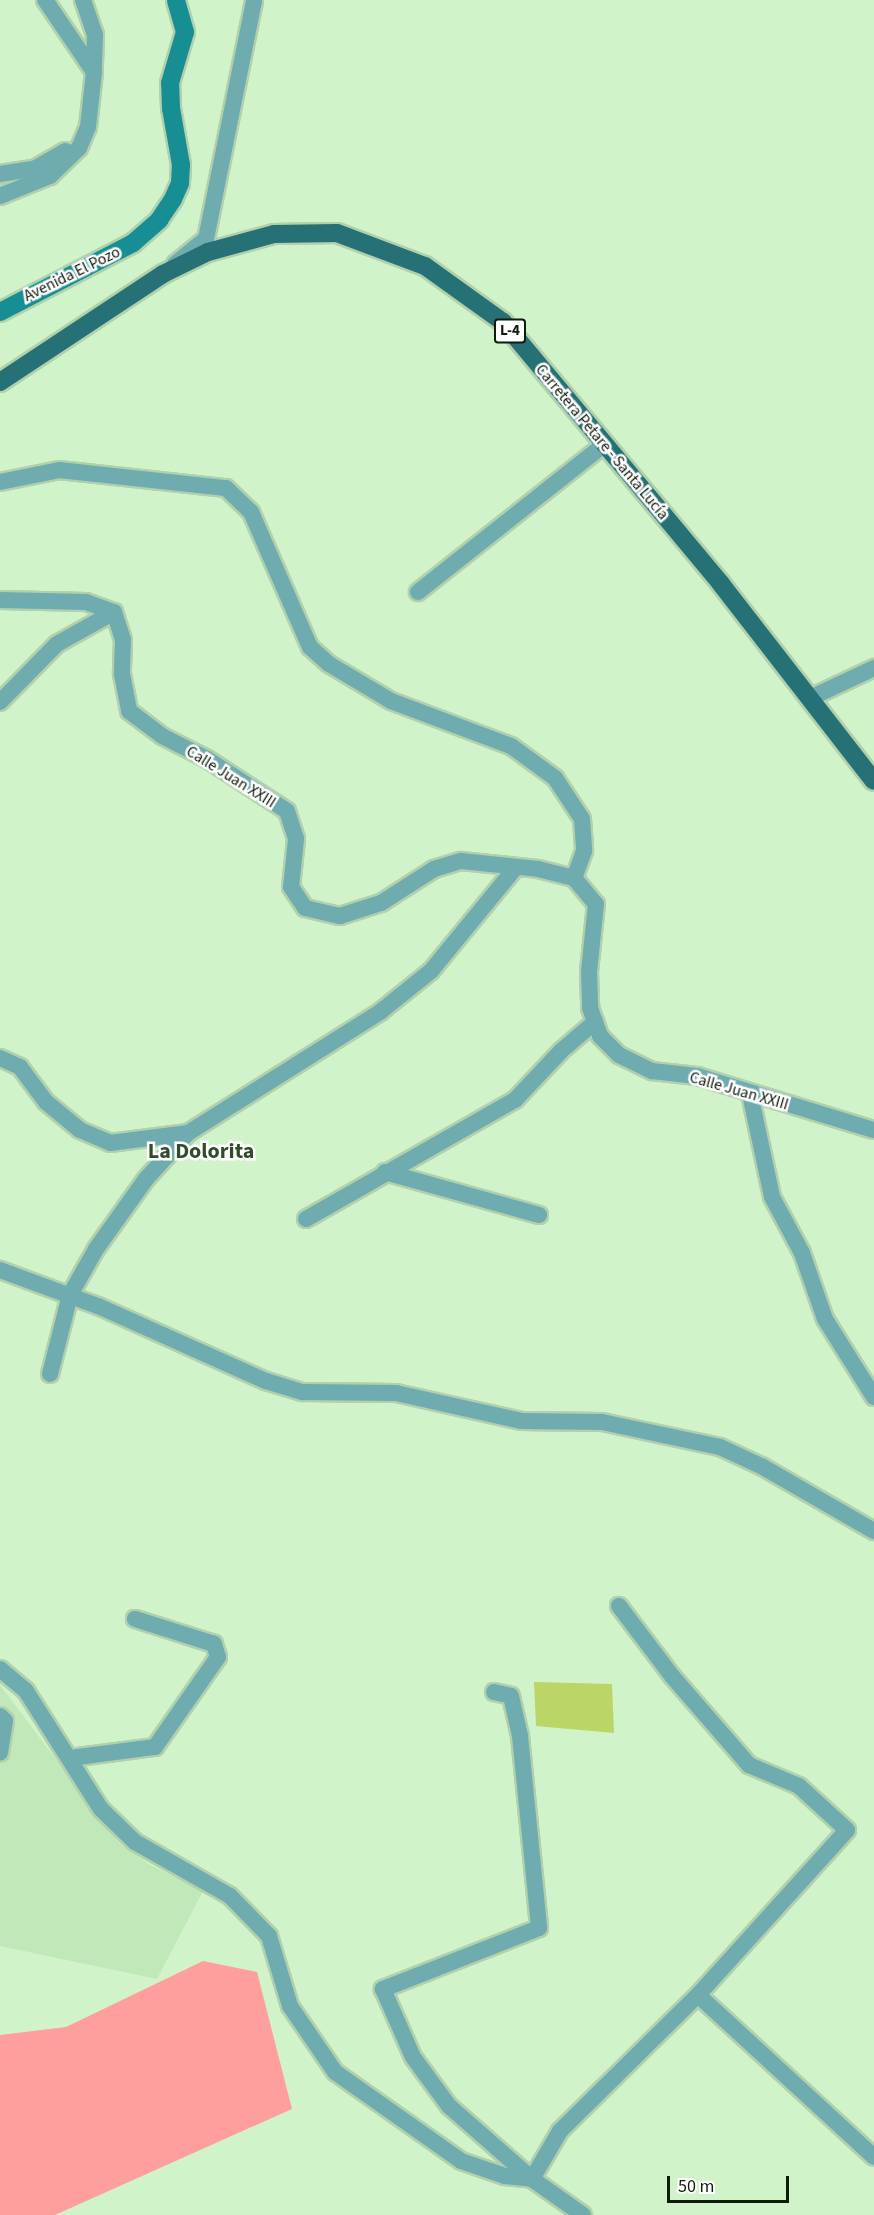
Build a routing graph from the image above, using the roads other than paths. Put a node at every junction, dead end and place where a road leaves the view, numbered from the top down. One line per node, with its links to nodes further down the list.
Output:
1 (45, 0): 5 (street)
2 (83, 0): 5 (street)
3 (176, 0): 10 (street, Avenida El Pozo)
4 (254, 0): 9 (street)
5 (94, 72): 6 (street)
6 (88, 127): 7 (street); 8 (street)
7 (0, 174)
8 (0, 196)
9 (163, 274): 11 (main road, Carretera Petare - Santa Lucía / L-4); 12 (main road, Carretera Petare - Santa Lucía / L-4)
10 (0, 312)
11 (0, 382)
12 (604, 444): 14 (street); 18 (main road, Carretera Petare - Santa Lucía / L-4)
13 (0, 482): 22 (street)
14 (418, 592)
15 (0, 600): 16 (street)
16 (114, 612): 19 (street); 21 (street, Calle Juan XXIII)
17 (874, 668): 18 (street)
18 (810, 698): 20 (main road, Carretera Petare - Santa Lucía / L-4)
19 (0, 702)
20 (874, 781)
21 (516, 867): 22 (street, Calle Juan XXIII); 27 (street)
22 (574, 878): 23 (street, Calle Juan XXIII)
23 (595, 1022): 25 (street, Calle Juan XXIII); 28 (street)
24 (0, 1058): 27 (street)
25 (750, 1094): 26 (street, Calle Juan XXIII); 34 (street)
26 (874, 1130)
27 (188, 1134): 32 (street)
28 (385, 1173): 29 (street); 30 (street)
29 (539, 1215)
30 (306, 1219)
31 (0, 1270): 32 (street)
32 (70, 1295): 33 (street); 35 (street)
33 (50, 1374)
34 (874, 1397)
35 (874, 1531)
36 (619, 1606): 43 (street)
37 (135, 1619): 42 (street)
38 (0, 1669): 42 (street)
39 (494, 1692): 45 (street)
40 (0, 1716): 41 (street)
41 (0, 1753)
42 (70, 1758): 45 (street)
43 (698, 1995): 44 (street); 45 (street)
44 (874, 2157)
45 (532, 2179): 46 (street)
46 (583, 2215)

